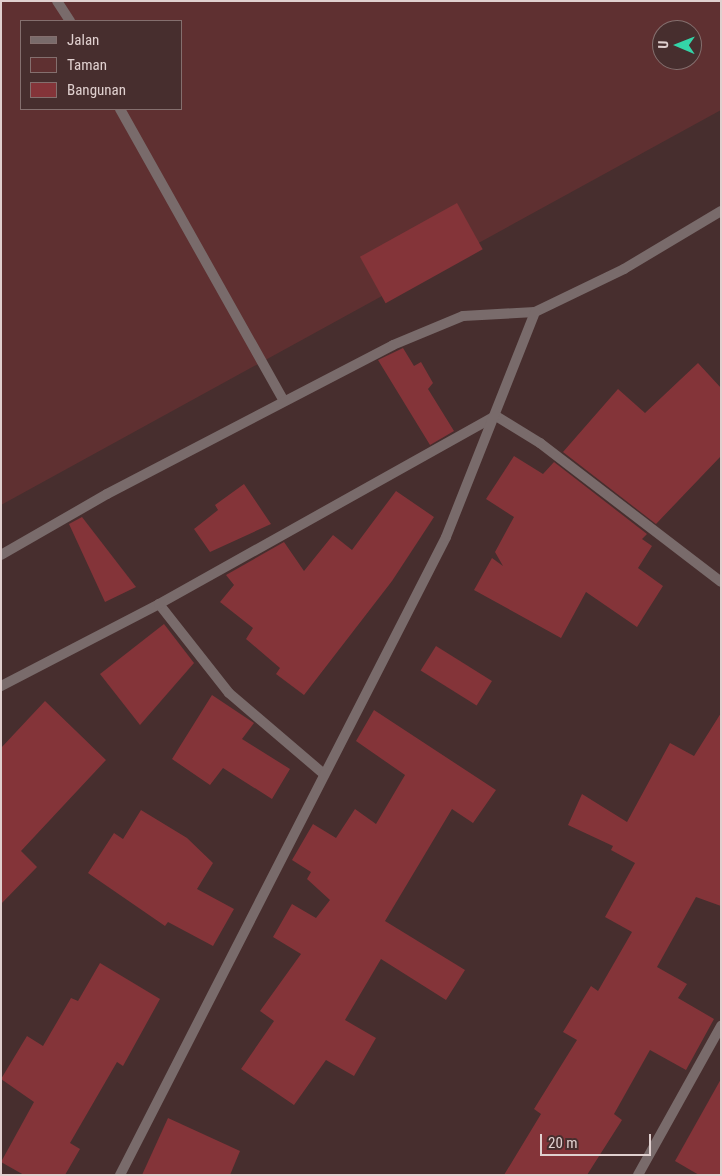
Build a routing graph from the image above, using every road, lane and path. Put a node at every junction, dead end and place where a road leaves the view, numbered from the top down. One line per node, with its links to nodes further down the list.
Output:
1 (57, 1): 2 (street)
2 (69, 20)
3 (121, 110): 6 (street)
4 (721, 211): 5 (street)
5 (535, 312): 6 (street); 7 (street)
6 (284, 401): 8 (street)
7 (496, 416): 9 (street); 10 (street); 12 (street)
8 (1, 555)
9 (721, 582)
10 (159, 604): 11 (street); 12 (street)
11 (1, 686)
12 (324, 774): 14 (street)
13 (721, 1026): 15 (street)
14 (120, 1175)
15 (638, 1175)

